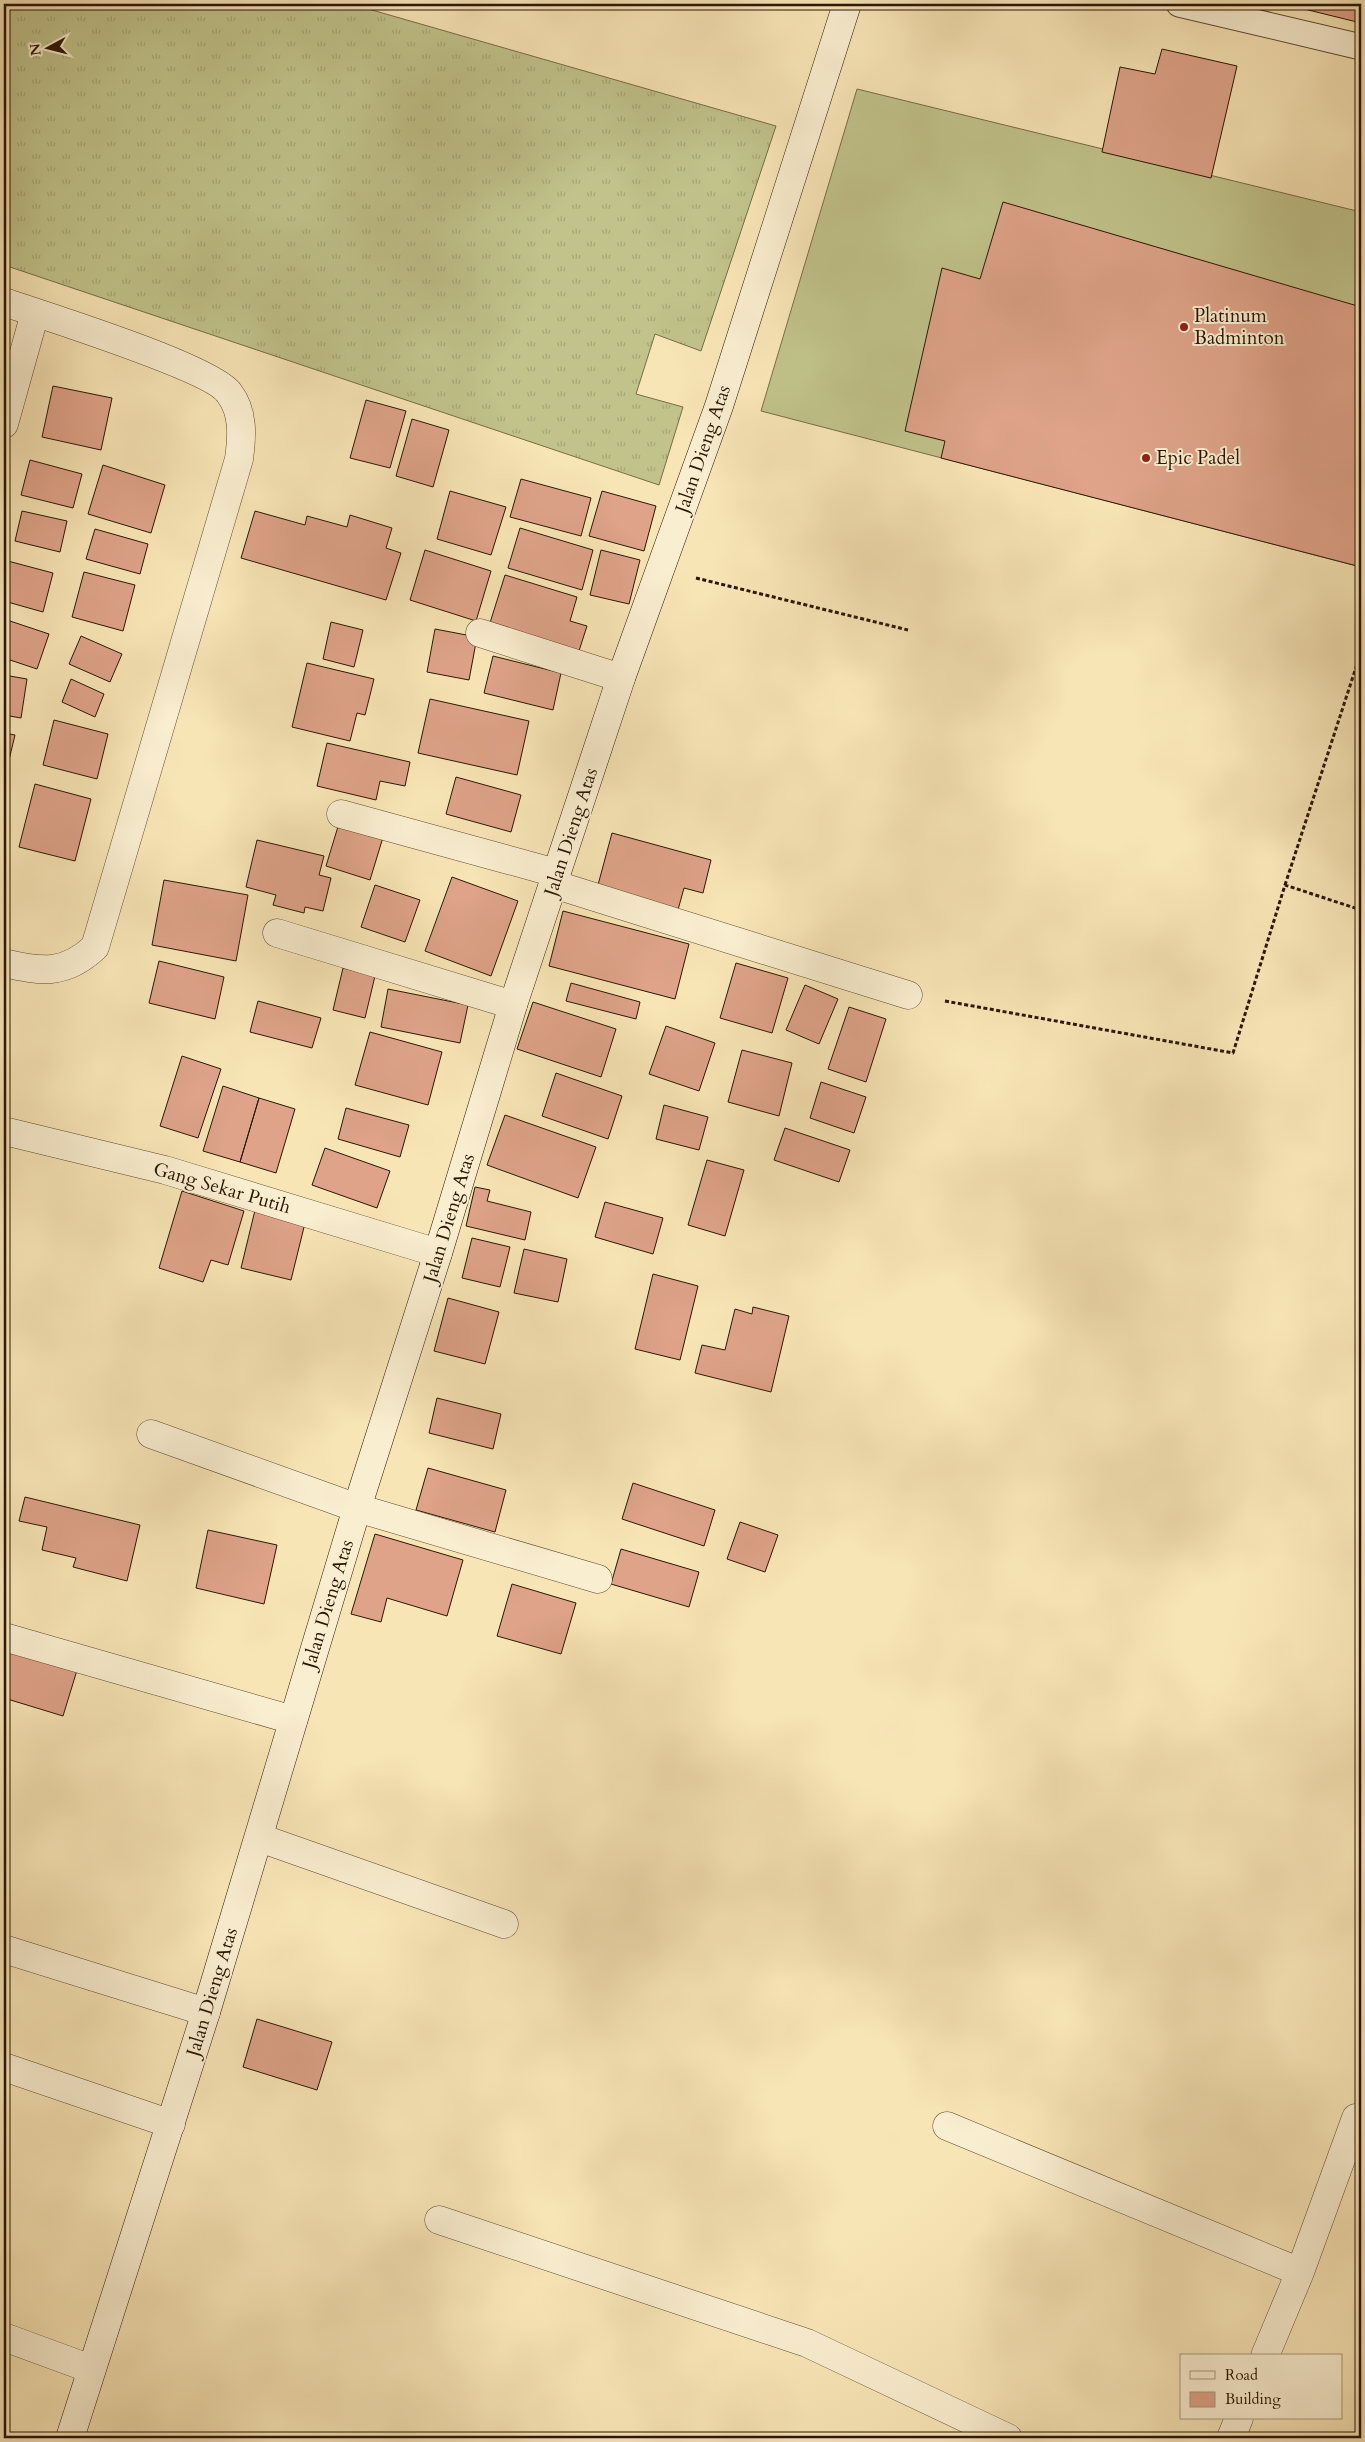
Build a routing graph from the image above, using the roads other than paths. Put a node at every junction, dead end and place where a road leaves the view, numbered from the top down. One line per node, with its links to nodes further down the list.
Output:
1 (847, 4): 8 (street, Jalan Dieng Atas)
2 (1179, 4): 3 (lane)
3 (1361, 47)
4 (4, 302): 5 (street)
5 (35, 313): 6 (street); 12 (street)
6 (4, 424)
7 (480, 632): 8 (street)
8 (621, 678): 10 (street, Jalan Dieng Atas)
9 (341, 814): 10 (street)
10 (555, 879): 13 (street); 14 (street, Jalan Dieng Atas)
11 (277, 933): 14 (street)
12 (4, 963)
13 (908, 995)
14 (513, 1005): 16 (street, Jalan Dieng Atas)
15 (4, 1132): 16 (street, Gang Sekar Putih)
16 (438, 1253): 18 (street, Jalan Dieng Atas)
17 (151, 1434): 18 (street)
18 (357, 1508): 19 (street); 21 (street, Jalan Dieng Atas)
19 (598, 1579)
20 (4, 1637): 21 (street)
21 (293, 1720): 22 (street, Jalan Dieng Atas)
22 (260, 1838): 23 (street); 25 (street, Jalan Dieng Atas)
23 (504, 1924)
24 (4, 1949): 25 (street)
25 (206, 2012): 28 (street, Jalan Dieng Atas)
26 (4, 2068): 28 (street)
27 (1356, 2118): 31 (street)
28 (171, 2124): 34 (street, Jalan Dieng Atas)
29 (947, 2126): 31 (street)
30 (438, 2220): 37 (street)
31 (1300, 2272): 33 (street)
32 (4, 2337): 34 (street)
33 (1266, 2354)
34 (91, 2369): 36 (street, Jalan Dieng Atas)
35 (1238, 2420): 38 (street)
36 (70, 2438)
37 (1008, 2438)
38 (1231, 2438)

